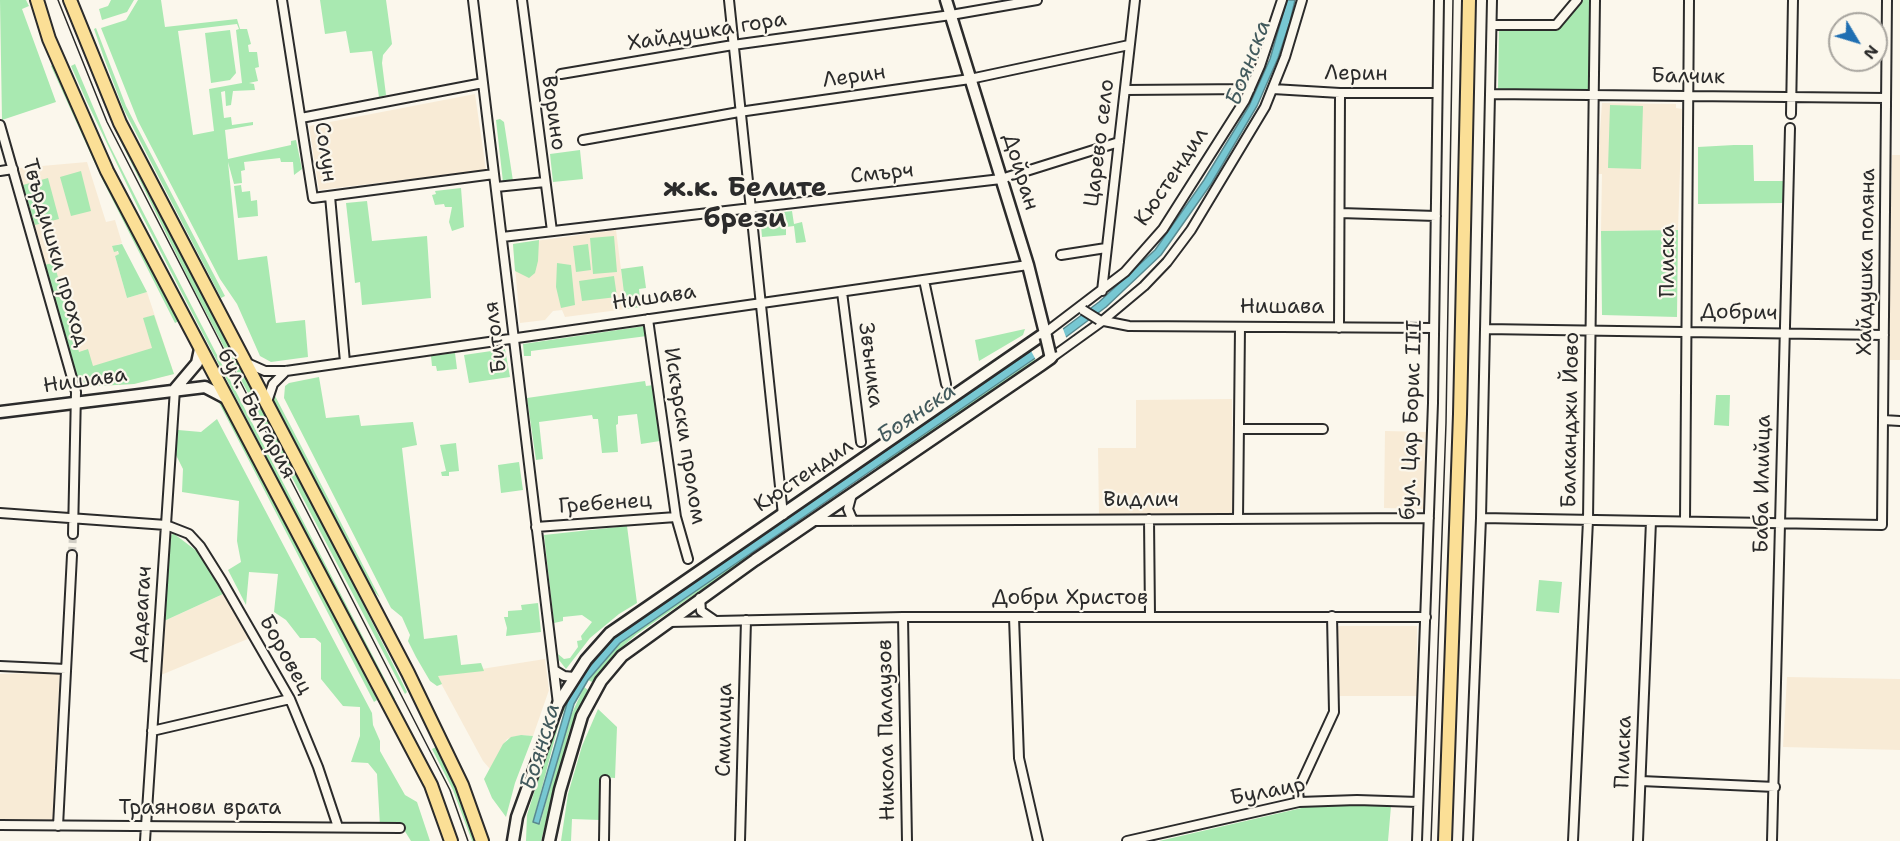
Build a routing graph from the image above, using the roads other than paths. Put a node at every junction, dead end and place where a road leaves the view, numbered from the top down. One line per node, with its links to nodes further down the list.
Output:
1 (37, 0): 78 (main road, бул. България)
2 (70, 0): 80 (main road, бул. България)
3 (282, 0): 39 (street, Солун)
4 (473, 0): 26 (street, Битоля)
5 (522, 0): 48 (street, Ворино)
6 (729, 0): 22 (street)
7 (946, 0): 20 (street, Дойран)
8 (1037, 0): 20 (street, Хайдушка гора)
9 (1135, 0): 23 (street, Царево село)
10 (1282, 0): 27 (street, Кюстендил)
11 (1302, 0): 28 (street, Кюстендил)
12 (1439, 0): 31 (street, бул. Цар Борис III)
13 (1468, 0): 151 (main road)
14 (1492, 0): 21 (street)
15 (1577, 0): 21 (street)
16 (1595, 0): 33 (street, Балканджи Йово)
17 (1689, 0): 34 (street, Плиска)
18 (1793, 0): 35 (street)
19 (1887, 0): 36 (street, Хайдушка поляна)
20 (951, 15): 22 (street, Хайдушка гора); 25 (street, Дойран)
21 (1491, 25): 32 (street)
22 (733, 45): 24 (street, Хайдушка гора); 37 (street)
23 (1130, 45): 25 (street, Лерин); 29 (street, Царево село)
24 (561, 74)
25 (970, 79): 37 (street, Лерин); 47 (street, Дойран)
26 (483, 83): 39 (street); 46 (street, Битоля)
27 (1250, 89): 29 (street); 61 (street, Кюстендил)
28 (1273, 89): 30 (street, Лерин); 63 (street, Кюстендил)
29 (1125, 90): 43 (street, Царево село)
30 (1340, 93): 31 (street, Лерин); 52 (street)
31 (1437, 93): 53 (street, бул. Цар Борис III)
32 (1490, 94): 33 (street, Балчик); 71 (street)
33 (1593, 94): 34 (street, Балчик); 72 (street, Балканджи Йово)
34 (1688, 95): 35 (street, Балчик); 73 (street, Плиска)
35 (1791, 96): 36 (street, Балчик); 38 (street)
36 (1886, 98): 76 (street, Хайдушка поляна)
37 (739, 112): 42 (street, Лерин); 51 (street)
38 (1791, 114)
39 (301, 118): 50 (street, Солун)
40 (0, 125): 44 (street, Твърдишки проход)
41 (1790, 128): 74 (street, Баба Илийца)
42 (583, 140)
43 (1119, 142): 47 (street, Смърч); 56 (street, Царево село)
44 (13, 170): 45 (street); 86 (street, Твърдишки проход)
45 (0, 171)
46 (494, 174): 49 (street, Битоля); 50 (street)
47 (1002, 179): 51 (street, Смърч); 58 (street, Дойран)
48 (544, 182): 49 (street, Ворино); 54 (street)
49 (496, 187): 55 (street, Битоля)
50 (330, 196): 81 (street, Солун)
51 (750, 207): 54 (street, Смърч); 62 (street)
52 (1340, 213): 53 (street); 69 (street)
53 (1436, 216): 70 (street, бул. Цар Борис III)
54 (552, 231): 55 (street, Смърч)
55 (502, 237): 77 (street, Битоля)
56 (1106, 248): 57 (street); 61 (street, Царево село)
57 (1061, 255)
58 (1028, 265): 59 (street, Нишава); 75 (street, Дойран)
59 (924, 280): 60 (street, Нишава); 83 (street)
60 (842, 291): 62 (street, Нишава); 93 (street, Звъника)
61 (1102, 291): 64 (street, Кюстендил)
62 (760, 303): 65 (street, Нишава); 96 (street)
63 (1119, 307): 66 (street, Кюстендил); 67 (street)
64 (1082, 309): 66 (street, Нишава, bridge); 75 (street, Кюстендил)
65 (648, 319): 77 (street, Нишава); 97 (street, Искърски пролом)
66 (1100, 321): 67 (street, Нишава); 79 (street, Кюстендил)
67 (1129, 326): 68 (street, Нишава)
68 (1240, 327): 69 (street, Нишава); 91 (street)
69 (1339, 327): 70 (street, Нишава)
70 (1434, 328): 98 (street, бул. Цар Борис III)
71 (1485, 329): 72 (street, Добрич); 99 (street)
72 (1590, 329): 73 (street, Добрич); 103 (street, Балканджи Йово)
73 (1686, 330): 74 (street, Добрич); 107 (street, Плиска)
74 (1785, 332): 76 (street, Добрич); 108 (street, Баба Илийца)
75 (1045, 335): 79 (street, Дойран, bridge); 96 (street, Кюстендил)
76 (1884, 335): 89 (street, Хайдушка поляна)
77 (514, 338): 81 (street, Нишава); 110 (street, Битоля)
78 (200, 349): 84 (street); 85 (main road, бул. България)
79 (1050, 356): 94 (street, Кюстендил)
80 (243, 360): 82 (street, Нишава); 87 (main road, бул. България)
81 (345, 362): 82 (street, Нишава)
82 (286, 371): 87 (street)
83 (946, 384)
84 (175, 389): 85 (street, Нишава); 86 (street, Нишава); 109 (street, Дедеагач)
85 (226, 398): 142 (main road, бул. България)
86 (76, 402): 88 (street, Нишава); 100 (street, Твърдишки проход)
87 (267, 405): 143 (main road, бул. България)
88 (0, 412)
89 (1883, 420): 90 (street); 108 (street, Хайдушка поляна)
90 (1900, 421)
91 (1239, 429): 92 (street); 102 (street)
92 (1323, 429)
93 (861, 442)
94 (852, 494): 104 (street, Кюстендил); 105 (street)
95 (0, 513): 100 (street)
96 (783, 515): 126 (street, Кюстендил)
97 (676, 517): 110 (street, Гребенец); 113 (street, Искърски пролом)
98 (1429, 518): 102 (street, Видлич); 119 (street, бул. Цар Борис III)
99 (1481, 518): 103 (street); 152 (street)
100 (74, 519): 109 (street); 111 (street, Твърдишки проход)
101 (1149, 519): 102 (street, Видлич); 105 (street, Видлич); 115 (street)
102 (1238, 519)
103 (1588, 520): 106 (street); 153 (street, Балканджи Йово)
104 (812, 521): 105 (street, Видлич); 114 (street, Кюстендил)
105 (853, 521)
106 (1651, 521): 107 (street); 131 (street, Плиска)
107 (1685, 521): 108 (street)
108 (1780, 523): 132 (street, Баба Илийца)
109 (166, 525): 127 (street, Боровец); 129 (street, Дедеагач)
110 (536, 527): 125 (street, Битоля)
111 (73, 534)
112 (72, 555): 124 (street)
113 (688, 559)
114 (700, 598): 121 (street); 122 (street, Кюстендил)
115 (1150, 616): 116 (street, Добри Христов); 118 (street, Добри Христов)
116 (1332, 616): 119 (street, Добри Христов); 133 (street)
117 (903, 617): 118 (street, Добри Христов); 120 (street, Добри Христов); 148 (street, Никола Палаузов)
118 (1014, 617): 140 (street)
119 (1425, 617): 134 (street, бул. Цар Борис III)
120 (746, 620): 121 (street, Добри Христов); 147 (street, Смилица)
121 (715, 621): 122 (street, Добри Христов)
122 (667, 622): 145 (street, Кюстендил)
123 (0, 666): 124 (street)
124 (66, 669): 136 (street)
125 (554, 670): 126 (street); 128 (street, Битоля)
126 (574, 677): 128 (street, Кюстендил)
127 (290, 699): 129 (street); 138 (street, Боровец)
128 (558, 704): 144 (street, Кюстендил)
129 (152, 731): 137 (street, Дедеагач)
130 (605, 780): 146 (street)
131 (1641, 781): 132 (street); 154 (street, Плиска)
132 (1775, 787): 155 (street, Баба Илийца)
133 (1299, 802): 134 (street, Булаир); 149 (street, Булаир)
134 (1418, 802): 150 (street, бул. Цар Борис III)
135 (0, 825): 136 (street, Траянови врата)
136 (58, 826): 137 (street, Траянови врата)
137 (145, 827): 138 (street, Траянови врата); 141 (street, Дедеагач)
138 (338, 828): 139 (street, Траянови врата)
139 (400, 828)
140 (1039, 840)
141 (145, 841)
142 (451, 841)
143 (482, 841)
144 (513, 841)
145 (549, 841)
146 (604, 841)
147 (740, 841)
148 (908, 841)
149 (1127, 841)
150 (1417, 841)
151 (1445, 841)
152 (1468, 841)
153 (1573, 841)
154 (1638, 841)
155 (1773, 841)

